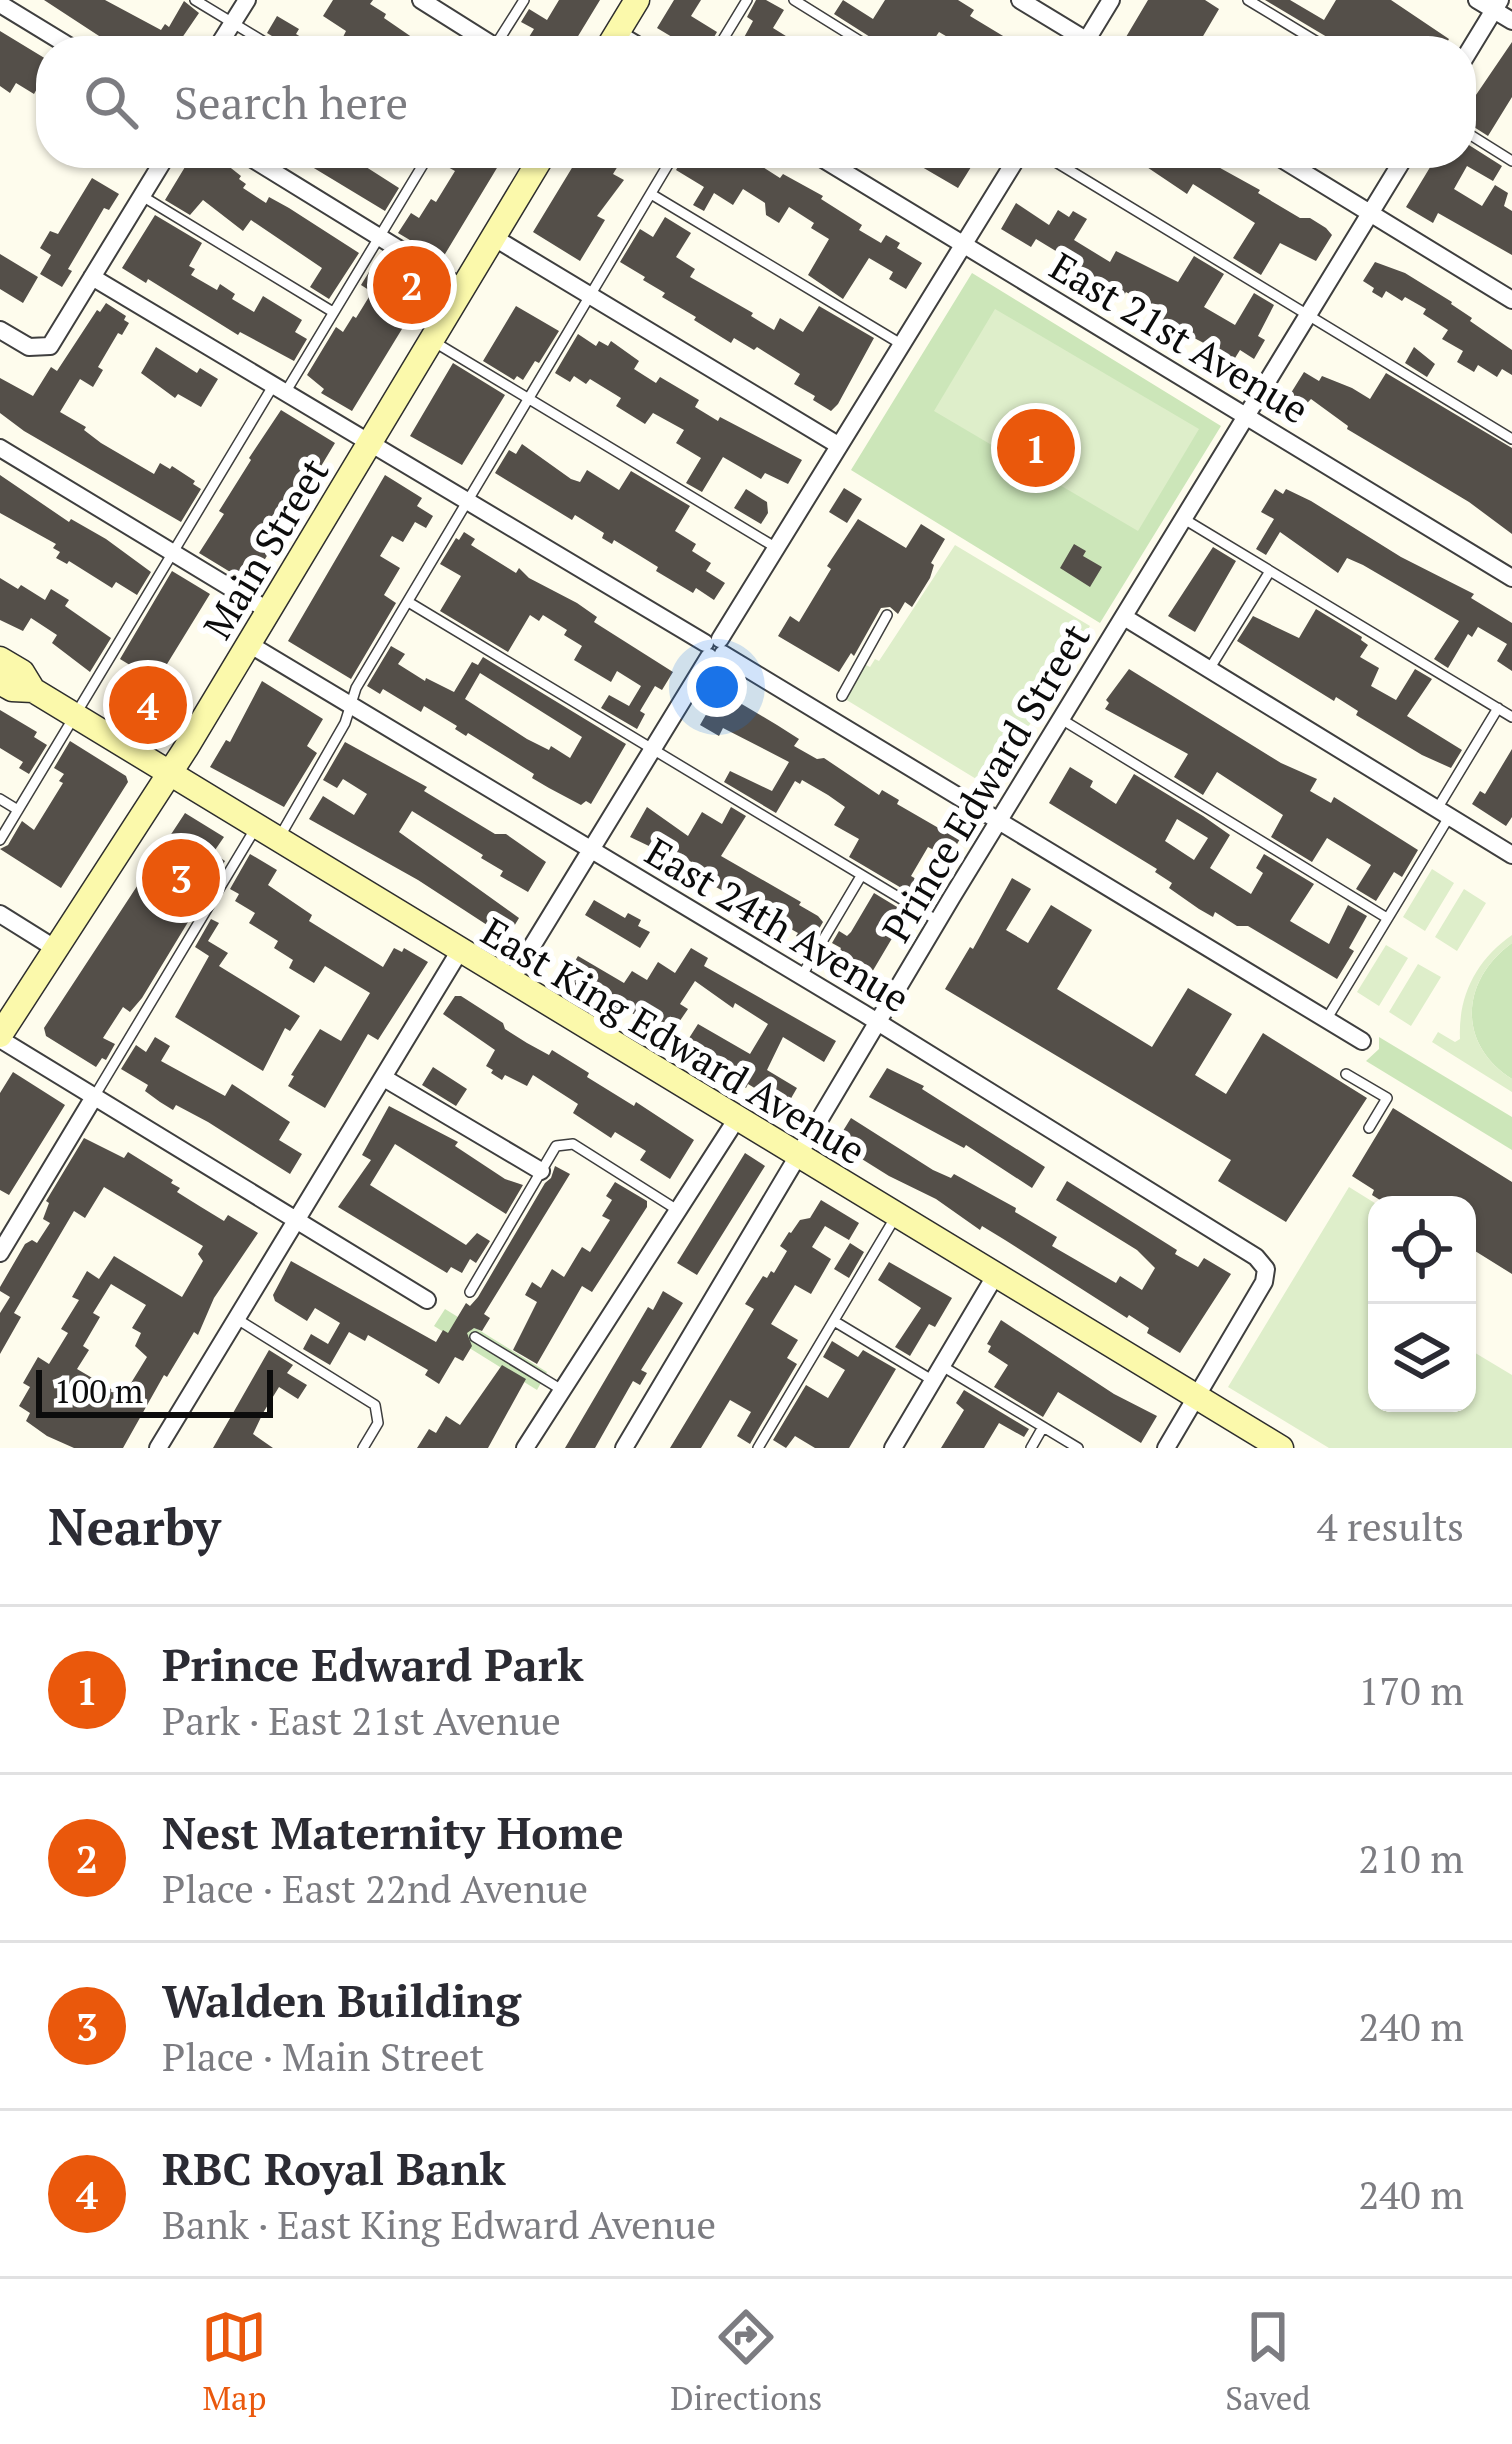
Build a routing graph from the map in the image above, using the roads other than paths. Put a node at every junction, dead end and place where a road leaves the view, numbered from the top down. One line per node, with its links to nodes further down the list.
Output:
1 (195, 0): 14 (lane)
2 (247, 0): 14 (street)
3 (421, 0): 18 (street)
4 (524, 0): 19 (lane)
5 (637, 0): 20 (main road)
6 (747, 0): 21 (lane)
7 (794, 0): 22 (lane)
8 (1020, 0): 23 (street)
9 (1111, 0): 24 (street)
10 (1248, 0): 25 (lane)
11 (1490, 3): 13 (street); 26 (street)
12 (0, 4): 15 (street)
13 (1512, 21)
14 (233, 23): 16 (street); 17 (lane)
15 (52, 36)
16 (225, 36)
17 (254, 36)
18 (475, 36)
19 (504, 36)
20 (615, 36)
21 (725, 36)
22 (853, 36)
23 (1070, 36)
24 (1089, 36)
25 (1307, 36)
26 (1474, 36)
27 (1476, 139): 28 (lane)
28 (1512, 161)
29 (159, 168): 40 (street)
30 (267, 168): 42 (street)
31 (421, 168): 42 (lane)
32 (535, 168): 43 (main road, Main Street)
33 (666, 168): 39 (lane)
34 (839, 168): 44 (street, East 21st Avenue)
35 (1010, 168): 44 (street)
36 (1066, 168): 50 (lane)
37 (1296, 168): 41 (street)
38 (1398, 168): 41 (street, Prince Edward Street)
39 (651, 194): 47 (lane); 53 (lane)
40 (142, 196): 45 (street); 49 (lane)
41 (1370, 213): 48 (street); 50 (street, Prince Edward Street)
42 (379, 237): 46 (street); 49 (lane)
43 (493, 237): 46 (main road, Main Street); 47 (street)
44 (963, 243): 53 (street); 56 (street, East 21st Avenue)
45 (92, 277): 51 (street); 54 (street)
46 (462, 288): 52 (main road, Main Street)
47 (589, 295): 55 (lane); 59 (street)
48 (1512, 300)
49 (333, 312): 54 (lane)
50 (1308, 315): 56 (street, Prince Edward Street); 57 (lane)
51 (0, 330)
52 (431, 340): 55 (lane); 58 (main road, Main Street)
53 (901, 344): 59 (street)
54 (279, 390): 58 (street); 64 (lane)
55 (529, 398): 61 (lane); 63 (lane)
56 (1247, 416): 62 (street, Prince Edward Street); 66 (street, East 21st Avenue)
57 (1512, 439)
58 (369, 442): 61 (street); 68 (main road, Main Street)
59 (838, 445): 63 (street)
60 (0, 448): 64 (street)
61 (469, 500): 67 (lane); 72 (street)
62 (1184, 519): 65 (lane); 70 (street, Prince Edward Street)
63 (776, 547): 72 (street)
64 (171, 552): 68 (street); 80 (lane)
65 (1270, 571): 74 (lane); 79 (lane)
66 (1512, 578)
67 (410, 603): 78 (lane); 83 (lane)
68 (269, 611): 71 (main road, Main Street)
69 (887, 615): 77 (lane)
70 (1124, 617): 74 (street); 82 (street, Prince Edward Street)
71 (249, 644): 78 (street, East 24th Avenue); 84 (main road, Main Street)
72 (714, 648): 83 (street); 88 (street)
73 (0, 659): 76 (main road, East King Edward Avenue)
74 (1210, 669): 87 (street)
75 (0, 682): 76 (main road, East King Edward Avenue)
76 (32, 690): 80 (main road, East King Edward Avenue)
77 (842, 696)
78 (350, 706): 89 (lane); 91 (street, East 24th Avenue)
79 (1498, 708): 81 (lane); 87 (lane)
80 (75, 716): 84 (main road, East King Edward Avenue); 86 (lane)
81 (1512, 717)
82 (1061, 719): 88 (street, Prince Edward Street); 95 (lane)
83 (654, 749): 91 (street); 93 (lane)
84 (170, 775): 89 (main road, East King Edward Avenue); 97 (main road, Main Street)
85 (0, 800): 86 (lane)
86 (18, 810): 90 (lane)
87 (1443, 813): 92 (street); 95 (lane)
88 (1000, 820): 96 (street, Prince Edward Street); 101 (street)
89 (267, 834): 98 (main road, East King Edward Avenue); 107 (lane)
90 (0, 840)
91 (591, 850): 99 (street, East 24th Avenue); 100 (street)
92 (1512, 855)
93 (861, 876): 96 (lane); 99 (lane)
94 (0, 914): 97 (street)
95 (1387, 918): 101 (lane)
96 (938, 921): 102 (street, Prince Edward Street)
97 (56, 949): 103 (main road, Main Street)
98 (459, 952): 100 (main road, East King Edward Avenue); 106 (street)
99 (801, 977): 102 (street, East 24th Avenue)
100 (511, 982): 108 (main road, East King Edward Avenue)
101 (1326, 1020): 104 (street)
102 (877, 1022): 110 (street, Prince Edward Street); 124 (street, East 24th Avenue)
103 (0, 1037): 107 (street)
104 (1361, 1041)
105 (1346, 1074): 109 (lane)
106 (384, 1078): 111 (street); 114 (street)
107 (94, 1097): 114 (street); 115 (street)
108 (736, 1120): 110 (main road, East King Edward Avenue); 112 (street)
109 (1369, 1128)
110 (798, 1157): 113 (main road, East King Edward Avenue); 129 (street, Prince Edward Street)
111 (541, 1172): 112 (lane); 117 (lane)
112 (679, 1211): 123 (street)
113 (896, 1216): 116 (main road, East King Edward Avenue); 120 (lane)
114 (297, 1220): 118 (street); 119 (street)
115 (0, 1253)
116 (995, 1276): 122 (street); 124 (main road, East King Edward Avenue)
117 (470, 1292)
118 (427, 1300)
119 (237, 1319): 126 (street); 127 (lane)
120 (834, 1321): 122 (lane); 130 (lane)
121 (475, 1337): 123 (lane)
122 (938, 1373): 125 (lane); 131 (street)
123 (562, 1390): 128 (street)
124 (1196, 1398): 134 (street); 135 (main road, East King Edward Avenue)
125 (1043, 1427): 132 (lane); 133 (lane)
126 (158, 1448)
127 (363, 1448)
128 (526, 1448)
129 (624, 1448)
130 (758, 1448)
131 (893, 1448)
132 (1031, 1448)
133 (1078, 1448)
134 (1166, 1448)
135 (1281, 1448)

